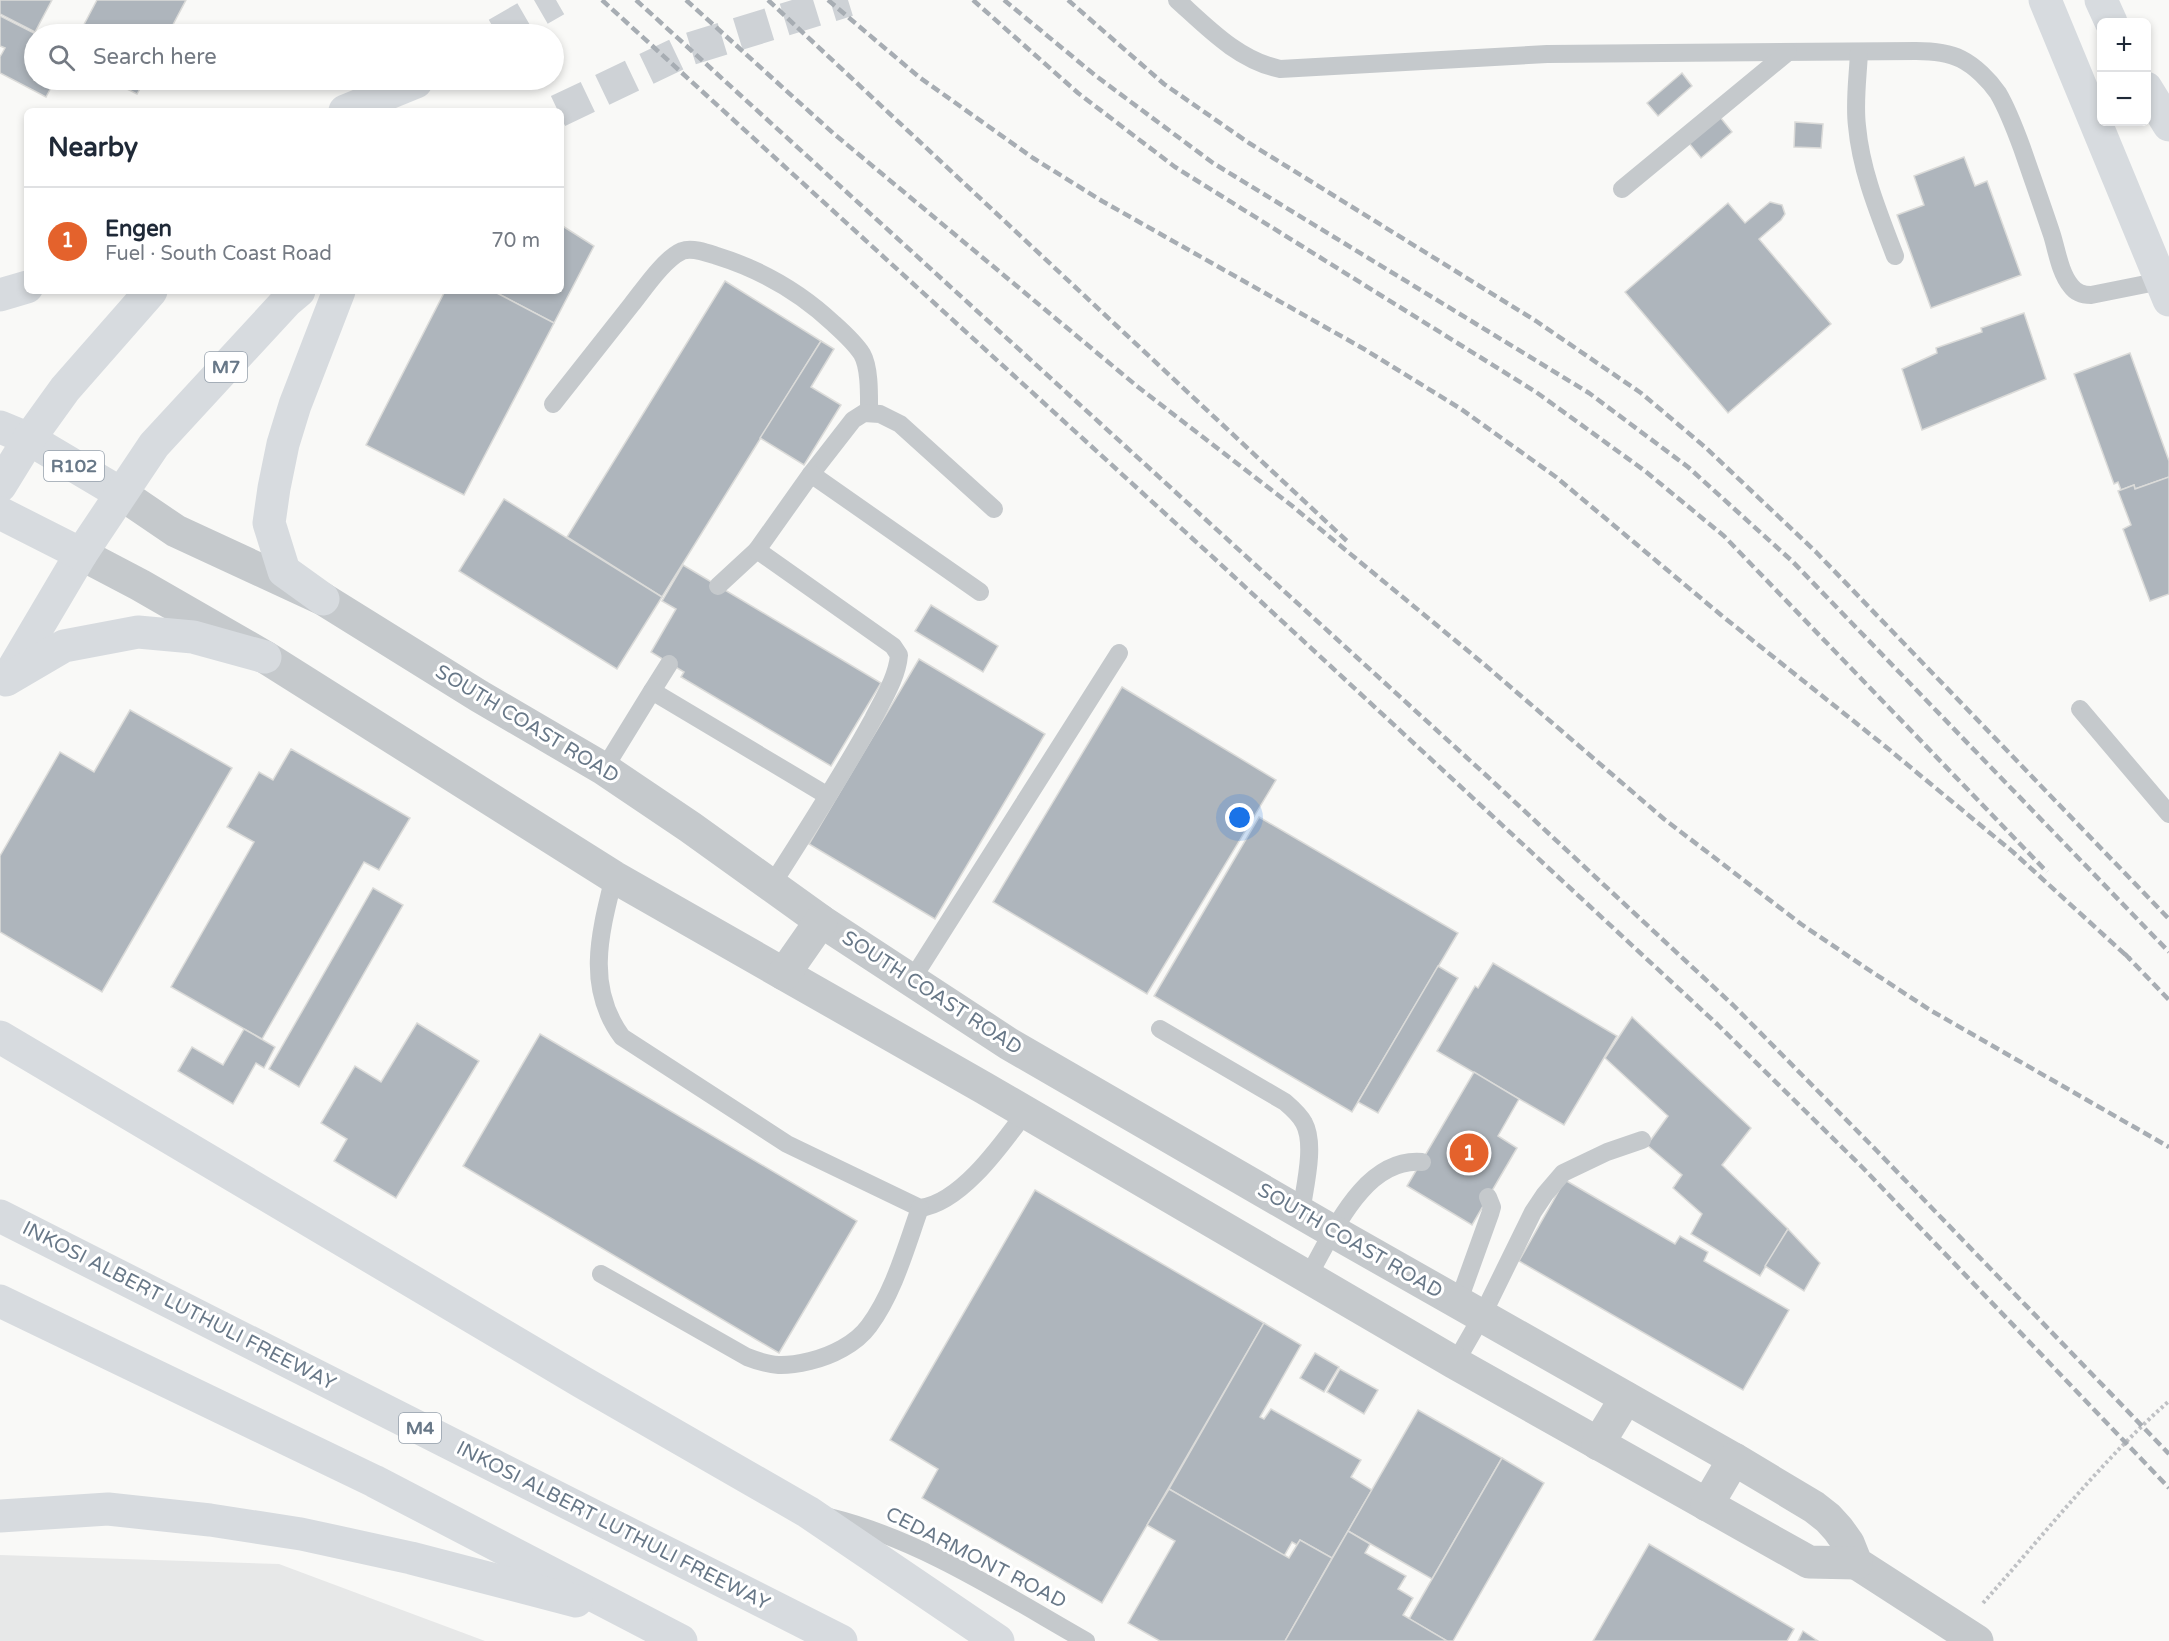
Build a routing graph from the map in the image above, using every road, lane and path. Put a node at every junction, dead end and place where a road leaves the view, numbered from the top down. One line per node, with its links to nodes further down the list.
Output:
1 (1176, 0): 6 (lane)
2 (2045, 0): 16 (main road)
3 (2101, 0): 4 (main road)
4 (2109, 18)
5 (1859, 51): 6 (lane); 14 (lane); 16 (lane)
6 (1788, 52): 13 (lane)
7 (396, 90): 10 (main road)
8 (405, 90): 11 (main road)
9 (2151, 96): 12 (main road)
10 (352, 108)
11 (379, 108)
12 (2169, 124)
13 (1622, 189)
14 (1895, 256)
15 (24, 288): 20 (main road)
16 (2165, 290)
17 (148, 294): 23 (main road)
18 (295, 294): 26 (main road, M7)
19 (338, 294): 33 (main road)
20 (0, 295)
21 (553, 404): 22 (lane)
22 (869, 413): 24 (lane); 27 (lane)
23 (14, 433): 25 (main road); 26 (main road, SOUTH COAST ROAD / R102)
24 (811, 474): 29 (lane); 32 (lane)
25 (0, 486)
26 (120, 493): 30 (main road, M7); 33 (street, SOUTH COAST ROAD)
27 (994, 509)
28 (0, 513): 30 (main road)
29 (757, 550): 31 (lane); 41 (lane)
30 (81, 554): 35 (street); 37 (main road, M7)
31 (718, 586)
32 (980, 592)
33 (323, 599): 40 (street, SOUTH COAST ROAD)
34 (1119, 653): 47 (lane)
35 (265, 657): 37 (main road); 43 (street)
36 (669, 664): 38 (lane)
37 (3, 685)
38 (652, 691): 40 (lane); 41 (lane)
39 (2080, 709): 42 (lane)
40 (604, 769): 44 (street, SOUTH COAST ROAD)
41 (828, 796): 44 (lane)
42 (2169, 814)
43 (614, 877): 46 (street); 56 (lane)
44 (771, 886): 45 (street, SOUTH COAST ROAD)
45 (821, 921): 46 (street); 47 (street, SOUTH COAST ROAD)
46 (784, 974): 51 (street)
47 (911, 981): 50 (street, SOUTH COAST ROAD)
48 (1160, 1029): 57 (lane)
49 (0, 1037): 70 (main road)
50 (1010, 1044): 51 (street); 57 (street, SOUTH COAST ROAD)
51 (984, 1088): 52 (street)
52 (1025, 1113): 56 (lane); 61 (street)
53 (1642, 1140): 63 (lane)
54 (1422, 1162): 59 (lane)
55 (1488, 1197): 63 (lane)
56 (920, 1208): 60 (lane)
57 (1301, 1213): 59 (street, SOUTH COAST ROAD)
58 (0, 1216): 76 (main road, INKOSI ALBERT LUTHULI FREEWAY / M4)
59 (1334, 1232): 61 (lane); 63 (street, SOUTH COAST ROAD)
60 (600, 1274)
61 (1307, 1278): 64 (street)
62 (0, 1301): 73 (main road)
63 (1470, 1310): 64 (lane); 65 (street, SOUTH COAST ROAD)
64 (1455, 1363): 67 (street)
65 (1626, 1398): 67 (street); 68 (street, SOUTH COAST ROAD)
66 (2169, 1401): 74 (path)
67 (1598, 1444): 69 (street)
68 (1734, 1459): 69 (street); 72 (street, SOUTH COAST ROAD)
69 (1707, 1505): 72 (street)
70 (808, 1512): 77 (main road); 78 (lane, CEDARMONT ROAD)
71 (0, 1516): 73 (main road)
72 (1856, 1563): 74 (street)
73 (636, 1617): 75 (main road)
74 (1969, 1635)
75 (681, 1641)
76 (841, 1641)
77 (998, 1641)
78 (1086, 1641)

